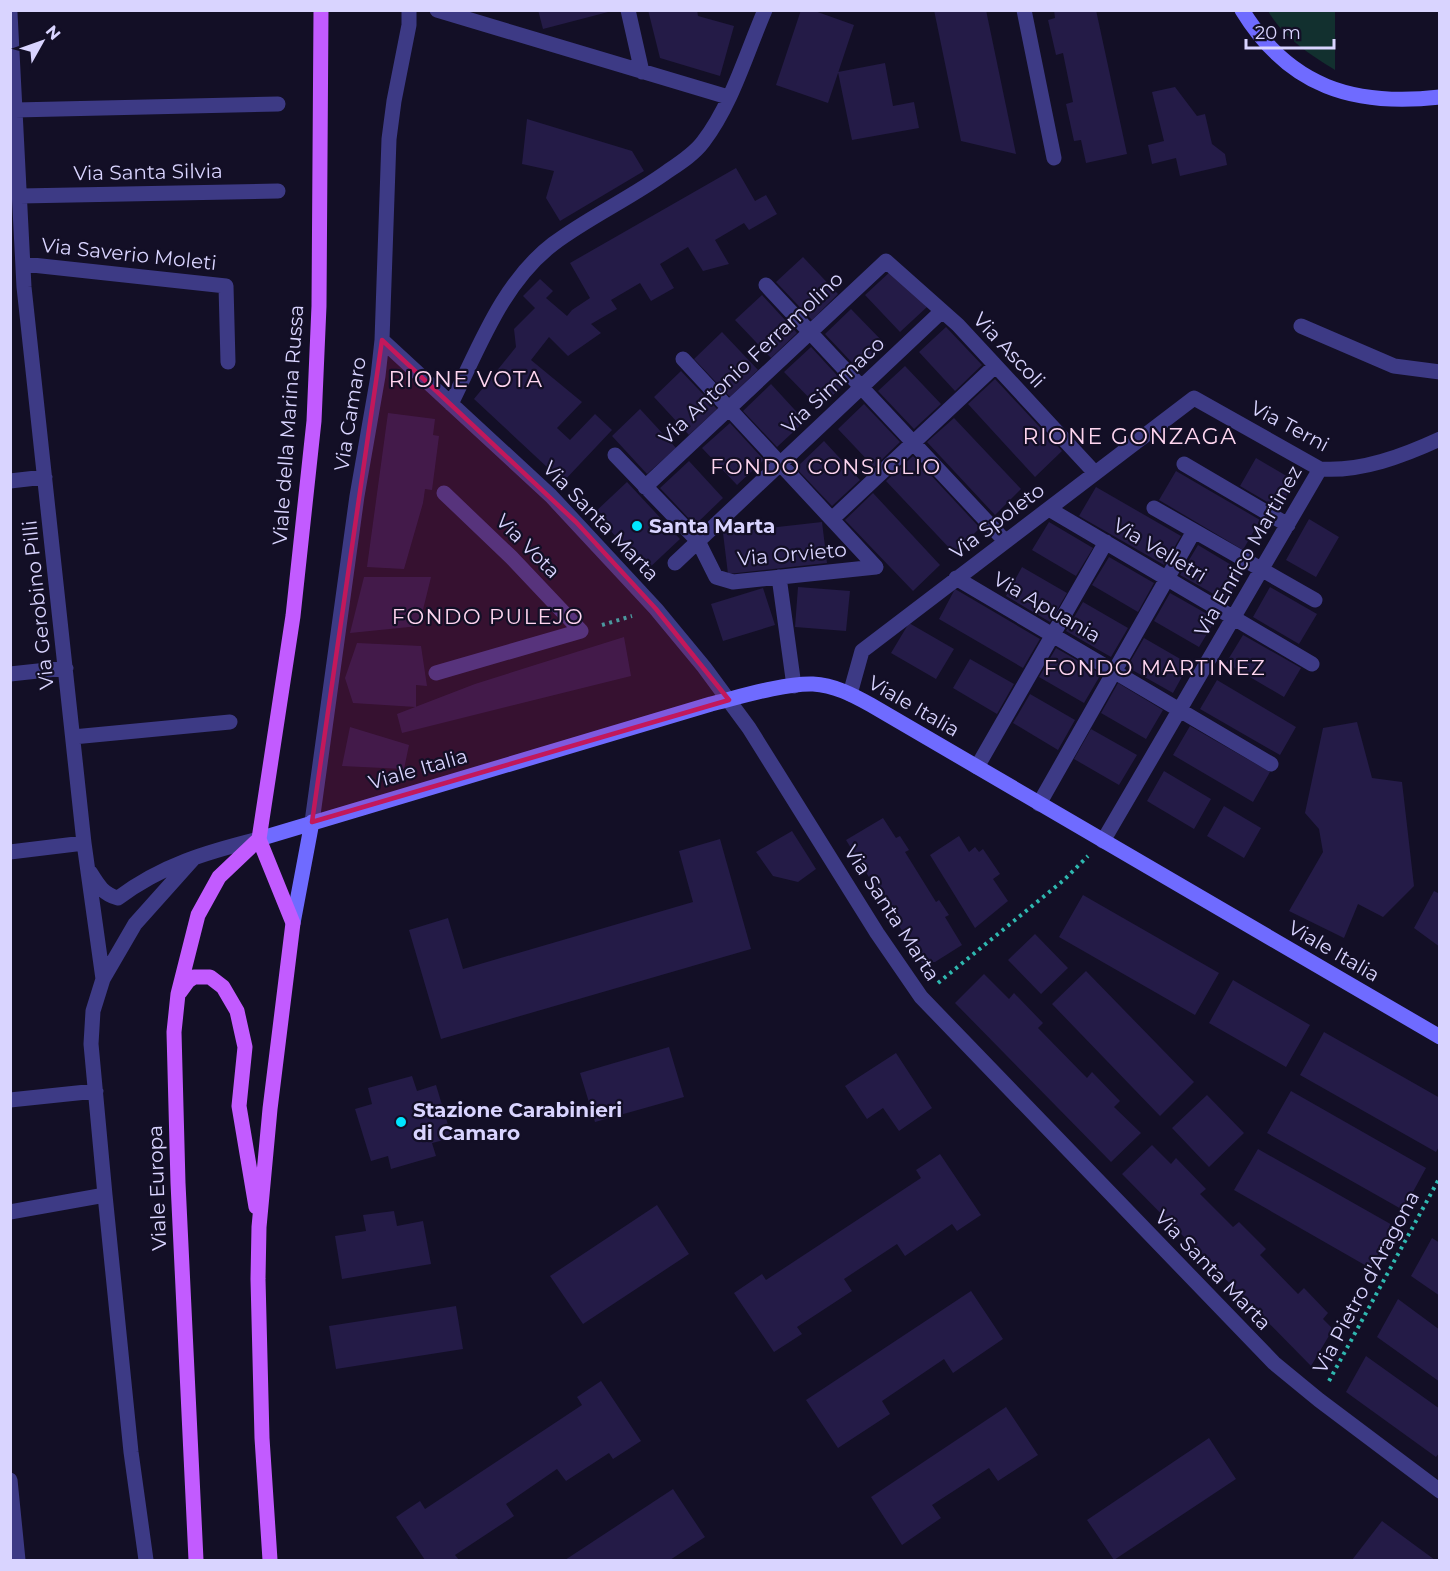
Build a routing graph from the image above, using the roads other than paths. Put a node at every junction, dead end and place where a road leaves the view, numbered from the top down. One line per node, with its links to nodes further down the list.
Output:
1 (321, 10): 74 (main road, Viale della Marina Russa)
2 (409, 10): 24 (street, Via Camaro)
3 (437, 10): 9 (street)
4 (628, 10): 9 (street)
5 (765, 10): 10 (street)
6 (1024, 10): 14 (street)
7 (1242, 10): 11 (main road)
8 (10, 13): 13 (street, Via Gerobino Pilli)
9 (642, 72): 10 (street)
10 (728, 97): 31 (street)
11 (1440, 97)
12 (279, 104): 13 (street)
13 (15, 110): 16 (street, Via Gerobino Pilli)
14 (1054, 158)
15 (278, 190): 16 (street, Via Santa Silvia)
16 (20, 196): 18 (street, Via Gerobino Pilli)
17 (886, 261): 21 (street, Via Ascoli); 23 (street, Via Antonio Ferramolino)
18 (23, 264): 20 (street, Via Gerobino Pilli); 26 (street, Via Saverio Moleti)
19 (766, 285): 23 (street)
20 (17, 286): 40 (street, Via Gerobino Pilli)
21 (942, 311): 27 (street, Via Ascoli); 29 (street, Via Simmaco)
22 (1301, 326): 28 (street)
23 (810, 332): 29 (street); 32 (street, Via Antonio Ferramolino)
24 (382, 340): 31 (street, Via Santa Marta); 73 (street, Via Camaro)
25 (683, 359): 32 (street)
26 (228, 362)
27 (995, 366): 34 (street); 39 (street, Via Ascoli)
28 (1440, 372)
29 (861, 387): 34 (street); 36 (street, Via Simmaco)
30 (1194, 398): 38 (street, Via Terni); 39 (street, Via Spoleto)
31 (451, 404): 90 (street, Via Santa Marta)
32 (729, 408): 36 (street); 42 (street, Via Antonio Ferramolino)
33 (1440, 439): 38 (street, Via Terni)
34 (913, 443): 46 (street); 49 (street)
35 (615, 454): 42 (street, Via Orvieto)
36 (780, 464): 46 (street); 50 (street, Via Simmaco)
37 (1184, 464): 47 (street)
38 (1320, 469): 47 (street, Via Enrico Martinez)
39 (1095, 473): 45 (street, Via Spoleto)
40 (45, 477): 41 (street); 61 (street, Via Gerobino Pilli)
41 (10, 481)
42 (645, 487): 50 (street, Via Orvieto)
43 (444, 493): 63 (street, Via Vota)
44 (1154, 508): 48 (street)
45 (1048, 509): 49 (street, Via Spoleto); 51 (street, Via Velletri)
46 (832, 519): 54 (street, Via Orvieto)
47 (1288, 525): 53 (street, Via Enrico Martinez)
48 (1194, 531): 53 (street); 56 (street)
49 (1005, 541): 55 (street, Via Spoleto)
50 (698, 542): 52 (street, Via Simmaco); 54 (street, Via Orvieto)
51 (1106, 542): 56 (street, Via Velletri); 59 (street)
52 (675, 563)
53 (1262, 570): 57 (street); 58 (street, Via Enrico Martinez)
54 (779, 577): 65 (street)
55 (956, 578): 59 (street, Via Apuania); 66 (street, Via Spoleto)
56 (1167, 578): 58 (street, Via Velletri); 62 (street)
57 (1315, 600)
58 (1233, 617): 60 (street, Via Velletri); 67 (street, Via Enrico Martinez)
59 (1053, 635): 62 (street, Via Apuania); 71 (street)
60 (1312, 664)
61 (66, 668): 64 (street); 69 (street, Via Gerobino Pilli)
62 (1114, 671): 67 (street, Via Apuania); 72 (street)
63 (436, 673)
64 (10, 674)
65 (794, 686): 66 (main road, Viale Italia); 73 (main road, Viale Italia)
66 (850, 694): 71 (main road, Viale Italia)
67 (1180, 710): 70 (street, Via Apuania); 75 (street, Via Enrico Martinez)
68 (230, 722): 69 (street)
69 (73, 737): 76 (street, Via Gerobino Pilli)
70 (1272, 764)
71 (976, 767): 72 (main road, Viale Italia)
72 (1039, 804): 75 (main road, Viale Italia)
73 (312, 822): 74 (main road, Viale Italia); 80 (main road)
74 (259, 839): 78 (street); 80 (main road); 82 (main road, Viale Europa)
75 (1103, 841): 83 (main road, Viale Italia)
76 (84, 843): 77 (street); 79 (street, Via Gerobino Pilli)
77 (10, 852)
78 (194, 858): 79 (street); 81 (street)
79 (88, 868): 81 (street, Via Gerobino Pilli)
80 (293, 923): 88 (main road)
81 (103, 979): 84 (street)
82 (178, 994): 88 (main road); 93 (main road, Viale Europa)
83 (1440, 1037)
84 (96, 1091): 85 (street); 86 (street)
85 (10, 1100)
86 (105, 1195): 87 (street); 92 (street)
87 (10, 1212)
88 (259, 1227): 94 (main road)
89 (10, 1480): 91 (street)
90 (1440, 1491)
91 (18, 1560)
92 (146, 1560)
93 (196, 1560)
94 (270, 1560)

